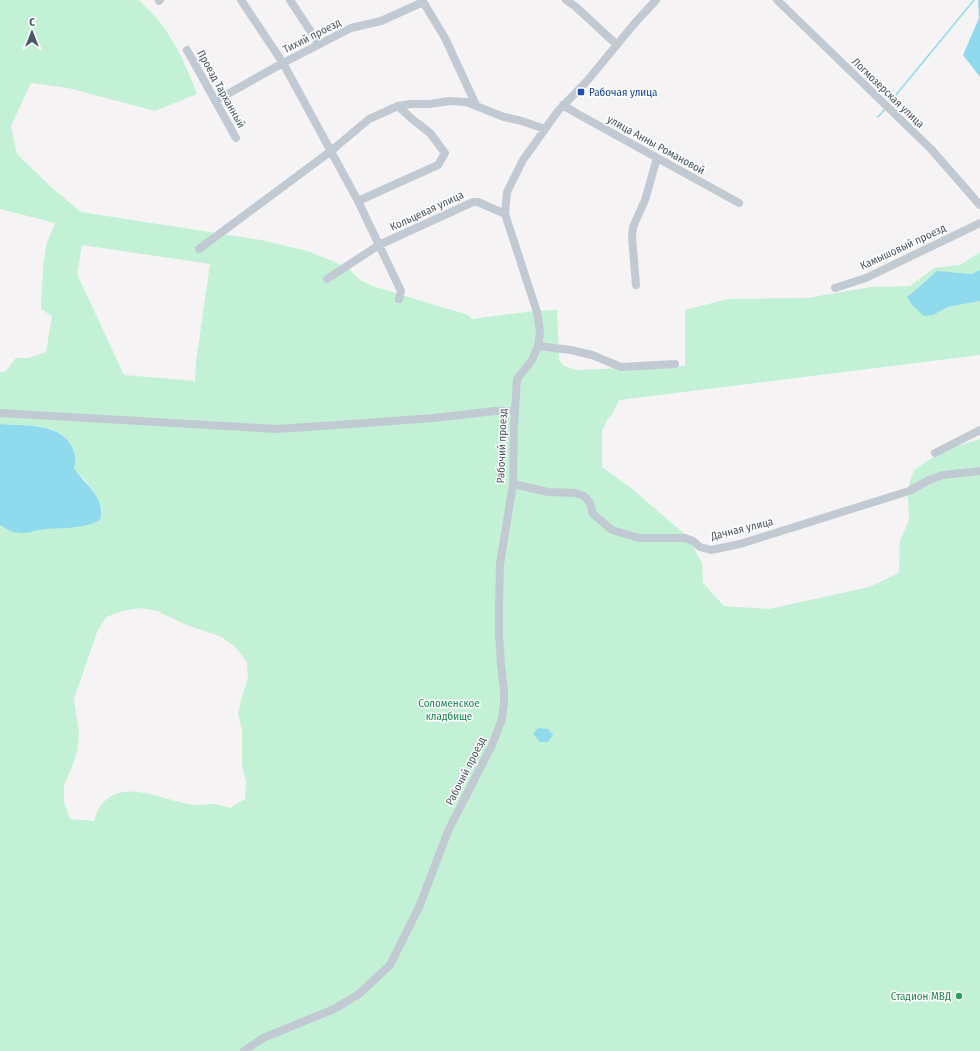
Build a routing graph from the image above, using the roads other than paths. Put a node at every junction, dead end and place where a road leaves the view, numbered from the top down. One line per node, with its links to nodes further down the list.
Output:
1 (241, 0): 10 (street)
2 (290, 0): 7 (street)
3 (566, 0): 8 (street)
4 (656, 0): 8 (street)
5 (777, 0): 21 (street, Логмозерская улица)
6 (423, 1): 7 (street, Тихий проезд); 12 (street)
7 (319, 44): 10 (street, Тихий проезд)
8 (617, 45): 13 (street)
9 (187, 50): 11 (street, Проезд Тарханный)
10 (283, 63): 11 (street, Тихий проезд); 17 (street)
11 (215, 101): 16 (street, Проезд Тарханный)
12 (476, 105): 14 (street); 15 (street)
13 (563, 105): 15 (street); 18 (street, улица Анны Романовой)
14 (398, 106): 17 (street); 19 (street)
15 (545, 129): 22 (street)
16 (236, 138)
17 (331, 151): 19 (street); 25 (street)
18 (656, 158): 20 (street, улица Анны Романовой); 27 (street)
19 (358, 200): 24 (street)
20 (739, 203)
21 (980, 205)
22 (505, 214): 24 (street, Кольцевая улица); 30 (street)
23 (980, 223): 28 (street, Камышовый проезд)
24 (379, 245): 26 (street, Кольцевая улица); 29 (street)
25 (199, 249)
26 (327, 279)
27 (636, 285)
28 (835, 288)
29 (399, 299)
30 (538, 346): 31 (street); 32 (street, Рабочий проезд)
31 (675, 364)
32 (515, 410): 33 (street); 37 (street, Рабочий проезд)
33 (0, 413)
34 (980, 430): 35 (street)
35 (935, 454)
36 (980, 471): 37 (street, Дачная улица)
37 (513, 484): 38 (street, Рабочий проезд)
38 (244, 1051)

